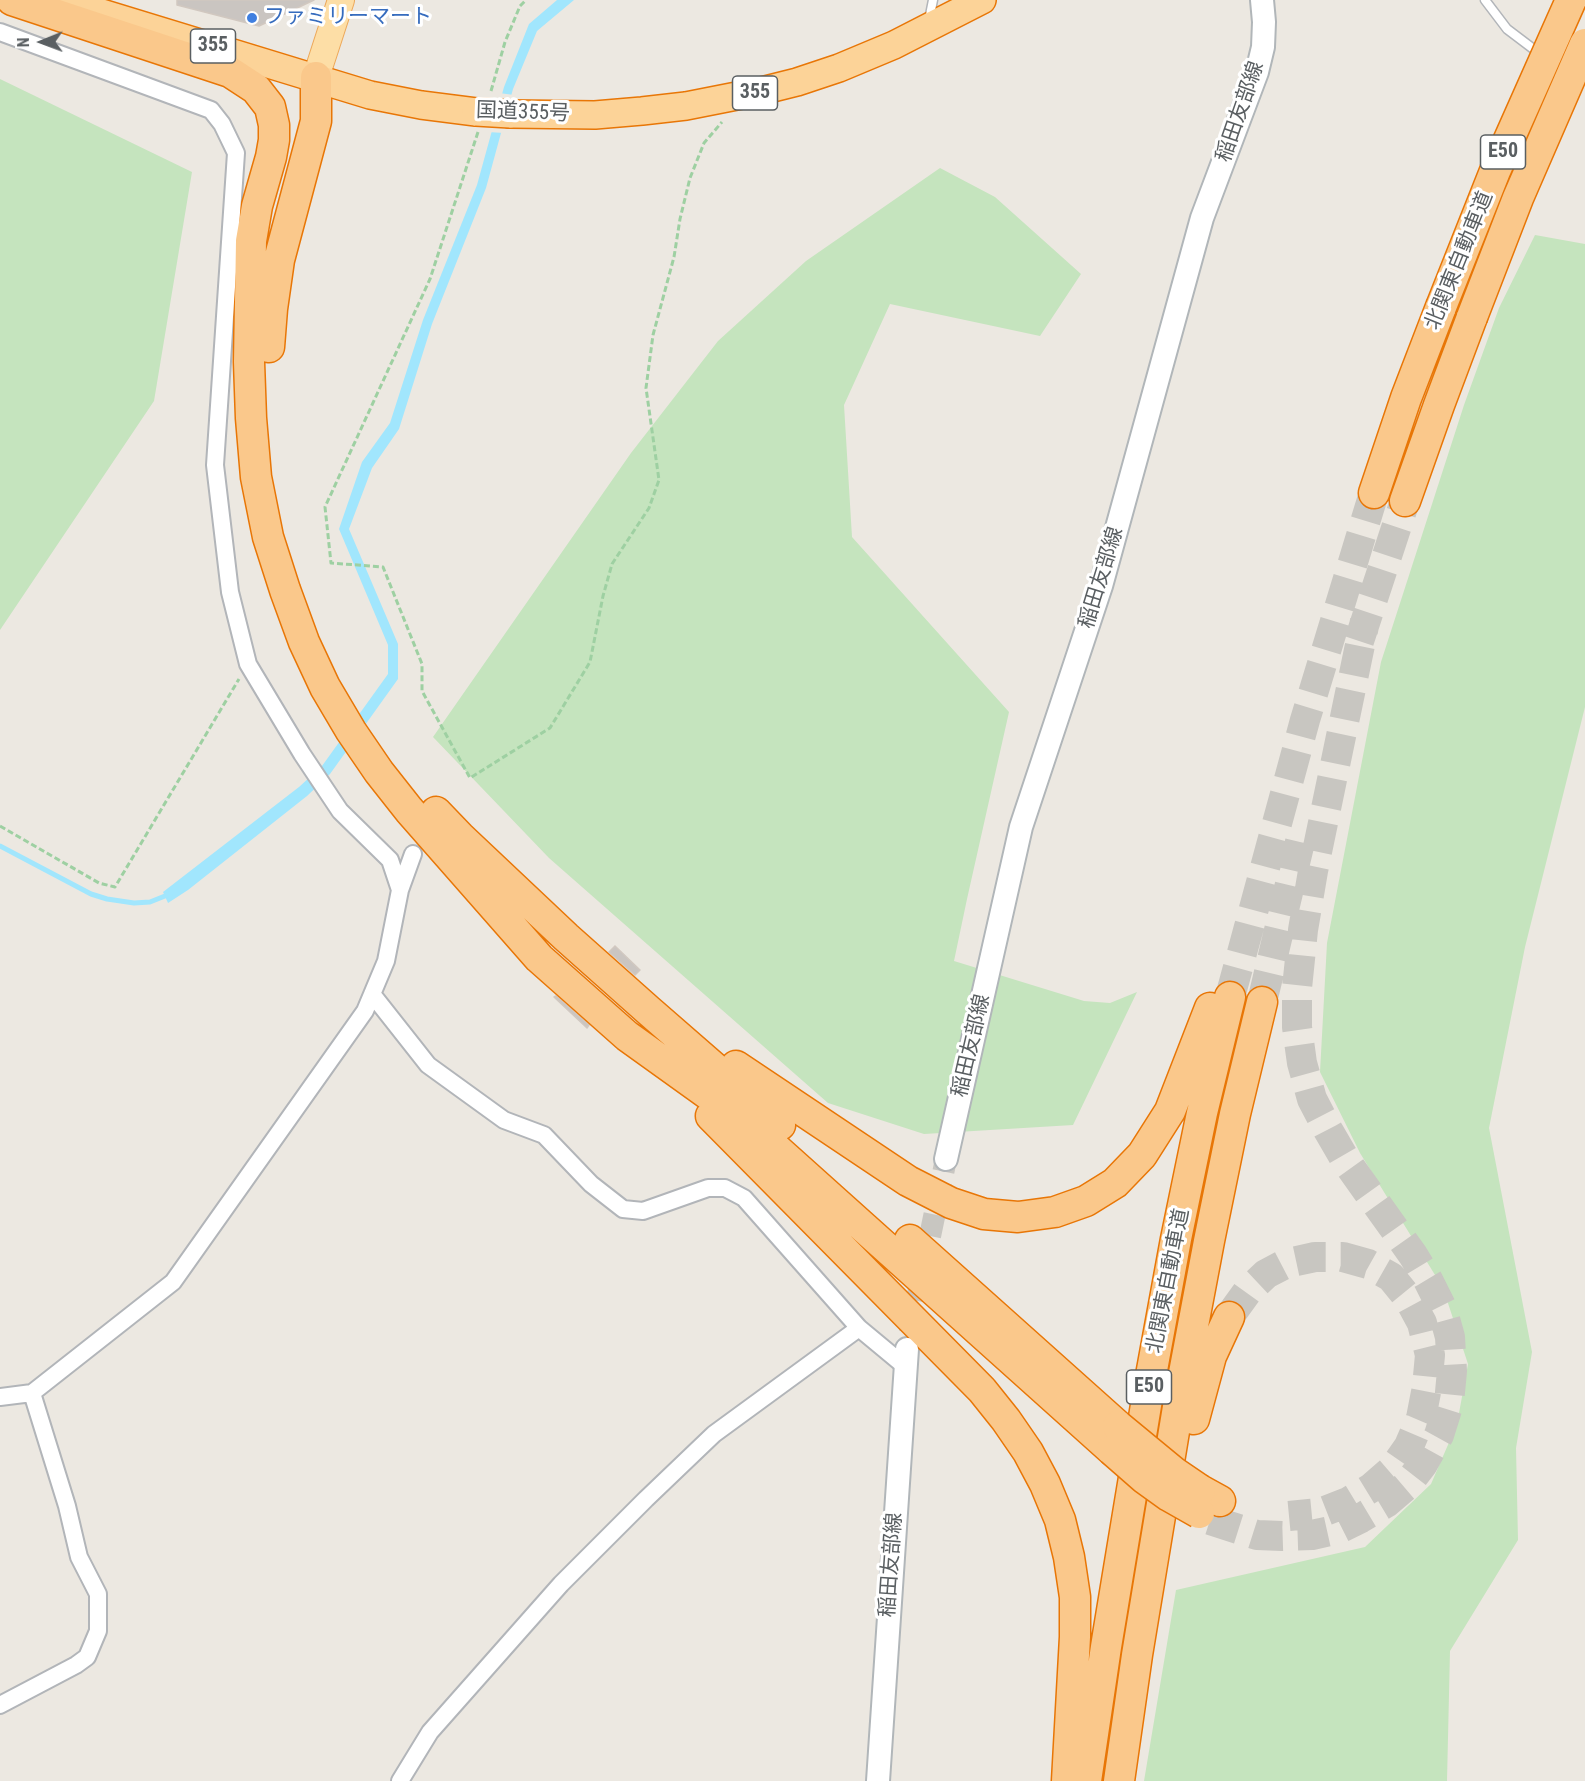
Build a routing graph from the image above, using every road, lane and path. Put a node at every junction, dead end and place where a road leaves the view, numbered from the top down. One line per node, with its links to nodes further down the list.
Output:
1 (12, 0): 19 (highway)
2 (59, 0): 15 (highway, 国道355号 / 355)
3 (341, 0): 15 (main road)
4 (526, 0): 18 (path)
5 (933, 0): 10 (lane)
6 (982, 0): 10 (highway, 国道355号 / 355)
7 (1262, 0): 30 (main road, 稲田友部線)
8 (1485, 0): 13 (lane)
9 (1571, 0): 20 (highway, 北関東自動車道 / E50, bridge)
10 (927, 28): 17 (highway, 国道355号 / 355)
11 (0, 32): 22 (street)
12 (1585, 44): 21 (highway, 北関東自動車道 / E50, bridge)
13 (1550, 63)
14 (1559, 69): 16 (lane)
15 (316, 78): 18 (highway, 国道355号 / 355); 19 (highway); 28 (highway)
16 (1576, 83)
17 (729, 98): 18 (highway, 国道355号 / 355, bridge); 18 (path)
18 (482, 112)
19 (251, 309): 29 (highway)
20 (1374, 493)
21 (1405, 501)
22 (248, 664): 23 (path); 25 (street)
23 (0, 826)
24 (413, 854): 25 (street)
25 (400, 890): 26 (street)
26 (372, 994): 32 (street); 34 (street)
27 (1262, 1002): 38 (highway, 北関東自動車道 / E50)
28 (648, 1010): 36 (highway); 43 (highway, 北関東自動車道 / E50)
29 (627, 1036): 36 (highway); 42 (highway)
30 (946, 1159)
31 (1229, 1317): 38 (highway)
32 (859, 1328): 33 (street); 40 (street)
33 (906, 1358): 41 (main road, 稲田友部線)
34 (32, 1393): 35 (street); 39 (street)
35 (0, 1397)
36 (1115, 1438): 37 (highway, bridge)
37 (1207, 1506)
38 (1137, 1655): 44 (highway, 北関東自動車道 / E50)
39 (0, 1705)
40 (400, 1781)
41 (878, 1781)
42 (1067, 1781)
43 (1086, 1781)
44 (1119, 1781)

